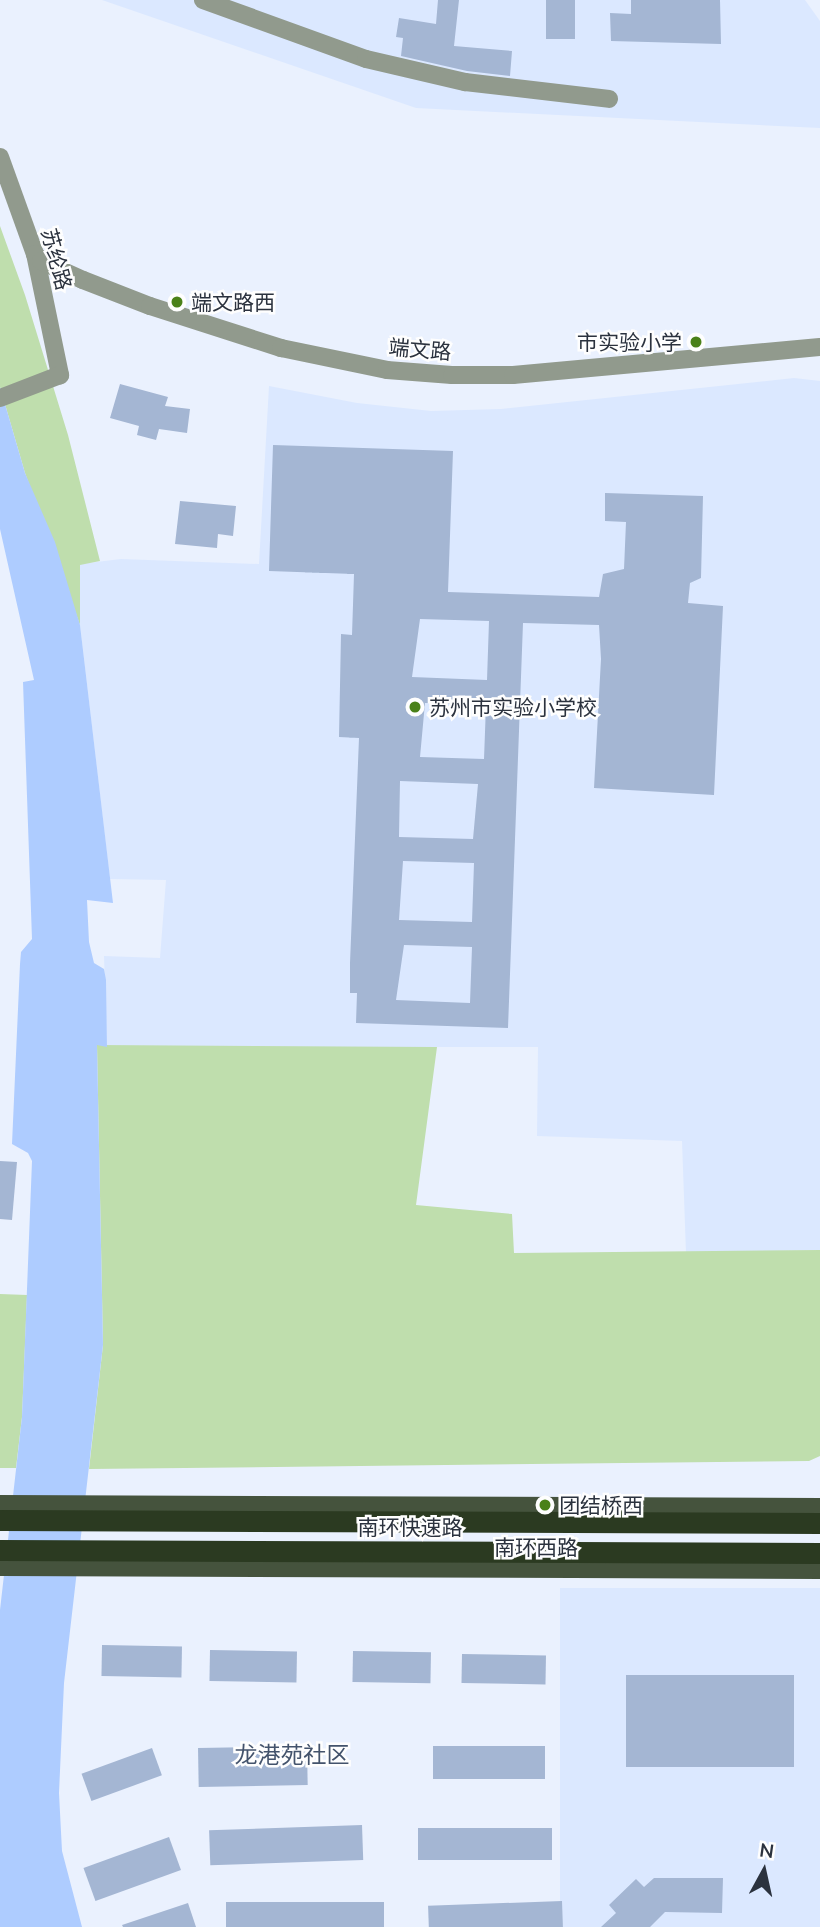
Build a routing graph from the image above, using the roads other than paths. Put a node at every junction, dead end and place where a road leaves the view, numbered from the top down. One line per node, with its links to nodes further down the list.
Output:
1 (203, 0): 2 (street)
2 (609, 99)
3 (0, 158): 4 (street, 苏纶路)
4 (35, 254): 5 (street, 端文路); 6 (street, 苏纶路)
5 (820, 347)
6 (0, 398)
7 (0, 1504): 8 (main road, 南环西路)
8 (820, 1507)
9 (0, 1520): 10 (highway, 南环快速路)
10 (820, 1523)
11 (0, 1550): 12 (highway, 南环快速路)
12 (820, 1553)
13 (0, 1567): 14 (main road, 南环西路)
14 (820, 1570)

